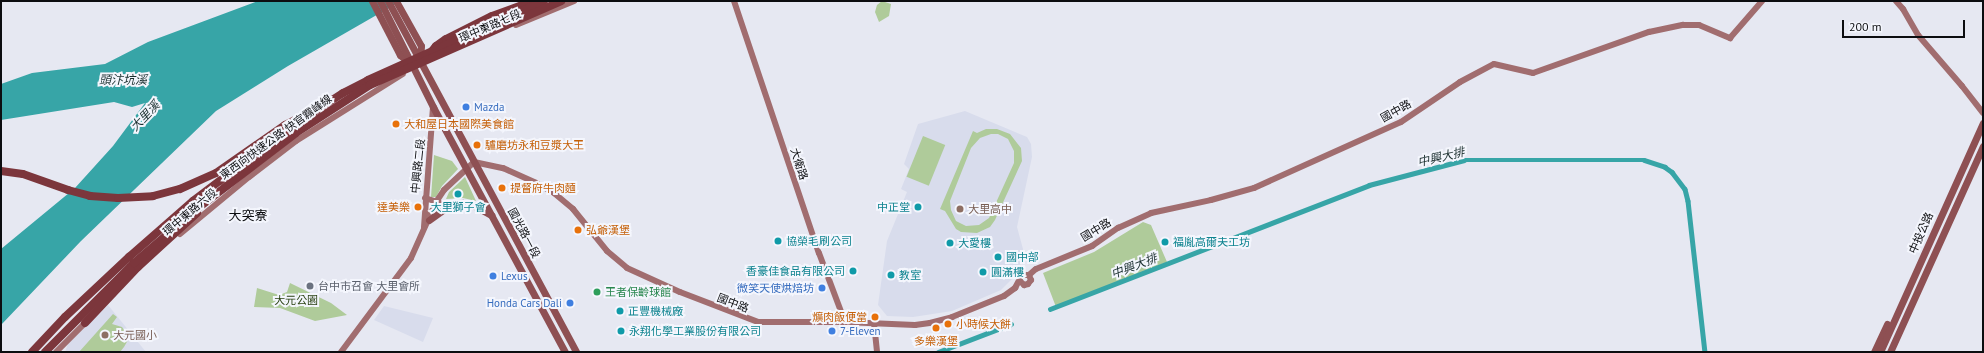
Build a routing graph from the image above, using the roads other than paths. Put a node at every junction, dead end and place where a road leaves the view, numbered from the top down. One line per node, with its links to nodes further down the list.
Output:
1 (372, 1): 17 (main road)
2 (380, 1): 17 (main road)
3 (388, 1): 16 (main road)
4 (396, 1): 16 (main road)
5 (533, 1): 15 (highway)
6 (538, 1): 14 (street, 環中東路七段)
7 (544, 1): 15 (highway, 東西向快速公路 快官霧峰線, bridge)
8 (553, 1): 14 (street, 環中東路七段)
9 (560, 1): 21 (highway, 東西向快速公路 快官霧峰線, bridge)
10 (574, 1): 16 (street, 環中東路七段)
11 (734, 1): 35 (street, 大衛路)
12 (1762, 1): 37 (street, 國中路)
13 (1896, 1): 22 (street)
14 (459, 42): 16 (street, 環中東路七段)
15 (432, 50): 21 (highway, 東西向快速公路 快官霧峰線, bridge)
16 (420, 57): 18 (street, 環中東路七段); 25 (main road, 國光路一段)
17 (406, 58): 18 (main road, 國光路一段)
18 (412, 66): 19 (street, 環中東路七段); 20 (main road, 國光路一段); 36 (street, 環中東路六段)
19 (392, 76): 39 (street, 環中東路六段)
20 (433, 107): 26 (main road, 國光路一段); 28 (street, 中興路二段)
21 (326, 108): 27 (highway, bridge); 36 (highway, bridge); 38 (highway, 東西向快速公路 快官霧峰線, bridge); 39 (highway, 東西向快速公路 快官霧峰線, bridge)
22 (1983, 113)
23 (1983, 123): 34 (main road, 中投公路)
24 (1983, 146): 47 (main road, 中投公路)
25 (474, 162): 26 (street, 中興路二段); 35 (street, 國中路); 43 (main road, 國光路一段)
26 (467, 167): 29 (street, 中興路二段); 31 (main road, 國光路一段)
27 (1, 170)
28 (425, 198): 29 (street); 33 (street, 中興路二段)
29 (436, 202): 30 (street); 32 (street, 中興路二段)
30 (449, 206): 31 (main road); 32 (main road)
31 (491, 215): 42 (main road, 國光路一段)
32 (429, 220): 33 (street, 中興路二段)
33 (424, 227): 41 (street, 中興路二段)
34 (1926, 250): 45 (main road); 46 (main road, 中投公路)
35 (845, 322): 37 (street, 國中路)
36 (85, 323): 40 (street, 環中東路六段)
37 (874, 323): 44 (street)
38 (32, 352)
39 (43, 352)
40 (56, 352)
41 (341, 352)
42 (565, 352)
43 (576, 352)
44 (877, 352)
45 (1874, 352)
46 (1880, 352)
47 (1890, 352)

